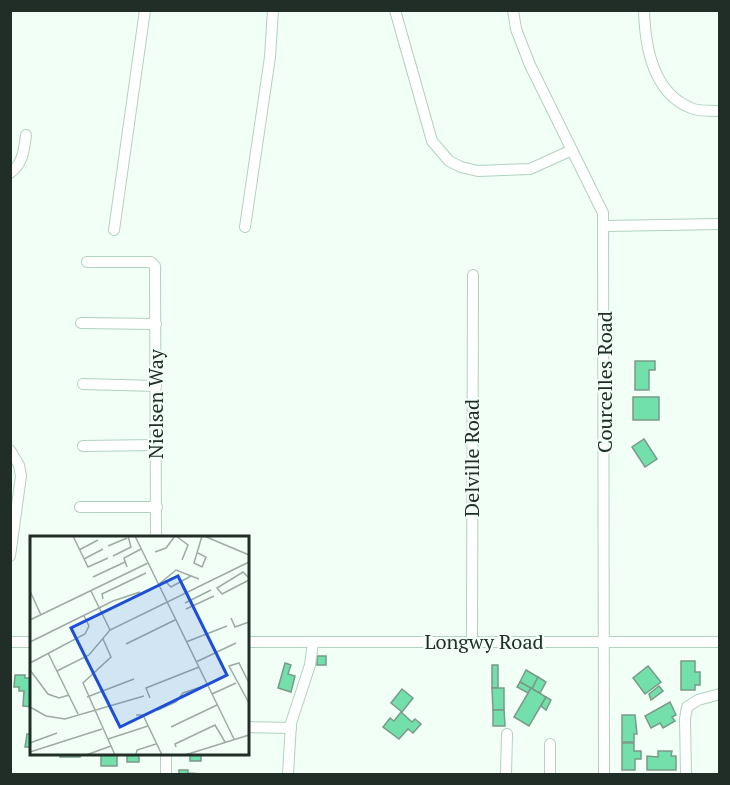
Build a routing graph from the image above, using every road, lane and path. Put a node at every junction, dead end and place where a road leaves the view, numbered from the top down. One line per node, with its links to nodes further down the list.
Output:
1 (145, 10): 13 (street)
2 (273, 10): 12 (street)
3 (395, 10): 8 (street)
4 (513, 10): 8 (street, Courcelles Road)
5 (644, 10): 6 (street)
6 (720, 111)
7 (26, 135): 9 (street)
8 (572, 150): 11 (street, Courcelles Road)
9 (10, 173)
10 (720, 224): 11 (street)
11 (605, 226): 33 (street, Courcelles Road)
12 (245, 227)
13 (114, 230)
14 (87, 262): 17 (street, Nielsen Way)
15 (473, 275): 31 (street, Delville Road)
16 (81, 323): 17 (street)
17 (156, 324): 19 (street, Nielsen Way)
18 (83, 384): 19 (street)
19 (156, 386): 20 (street, Nielsen Way)
20 (157, 445): 21 (street); 24 (street, Nielsen Way)
21 (82, 446)
22 (10, 450): 26 (street)
23 (80, 507): 24 (street)
24 (157, 507): 25 (street, Nielsen Way)
25 (156, 536)
26 (10, 556)
27 (10, 642): 28 (street)
28 (30, 642)
29 (249, 642): 30 (street, Longwy Road)
30 (313, 642): 31 (street, Longwy Road); 36 (street)
31 (472, 642): 33 (street, Longwy Road)
32 (720, 642): 33 (street, Longwy Road)
33 (604, 643): 44 (street, Courcelles Road)
34 (720, 694): 45 (street)
35 (249, 727): 36 (street)
36 (291, 728): 41 (street)
37 (507, 734): 42 (street)
38 (550, 744): 43 (street)
39 (166, 755): 40 (street)
40 (166, 774)
41 (288, 774)
42 (506, 774)
43 (550, 774)
44 (604, 774)
45 (686, 774)

